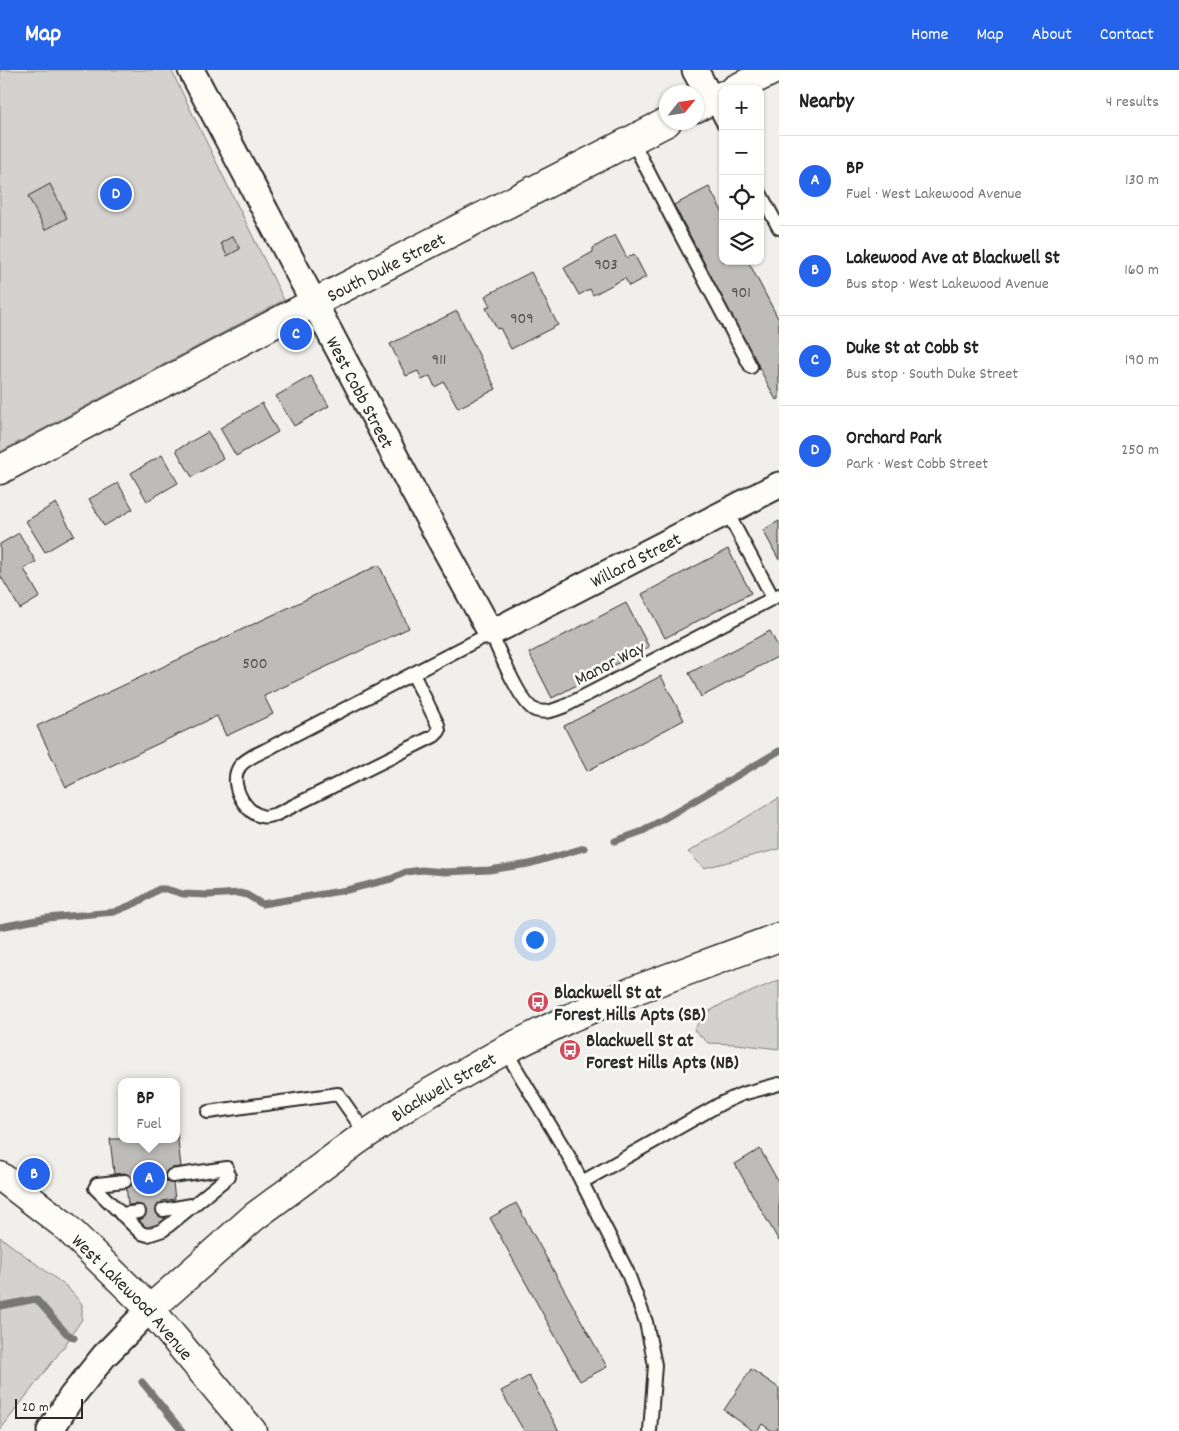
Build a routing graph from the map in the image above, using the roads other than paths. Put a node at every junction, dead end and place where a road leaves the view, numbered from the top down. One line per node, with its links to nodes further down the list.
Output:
1 (191, 70): 10 (street, West Cobb Street)
2 (695, 70): 5 (street)
3 (774, 70): 4 (main road)
4 (743, 85)
5 (713, 106)
6 (659, 126): 7 (main road, South Duke Street)
7 (632, 140): 10 (main road, South Duke Street); 11 (lane)
8 (764, 200): 9 (lane)
9 (779, 228)
10 (314, 303): 12 (main road, South Duke Street); 16 (street, West Cobb Street)
11 (751, 367)
12 (0, 470)
13 (779, 485): 14 (street, Willard Street)
14 (727, 512): 15 (lane); 16 (street, Willard Street)
15 (776, 597): 16 (lane, Manor Way)
16 (490, 633): 17 (lane)
17 (413, 674): 17 (lane)
18 (779, 937): 19 (main road, Blackwell Street)
19 (505, 1050): 22 (main road, Blackwell Street); 26 (lane)
20 (779, 1084): 26 (lane)
21 (208, 1112): 22 (lane)
22 (366, 1134): 31 (main road, Blackwell Street)
23 (0, 1176): 31 (main road, West Lakewood Avenue)
24 (172, 1176): 27 (lane)
25 (125, 1181): 30 (lane)
26 (582, 1182): 34 (lane)
27 (192, 1205): 28 (lane); 30 (lane)
28 (163, 1210)
29 (139, 1212): 30 (lane)
30 (122, 1214)
31 (150, 1309): 32 (street); 33 (main road, West Lakewood Avenue)
32 (50, 1431)
33 (252, 1431)
34 (650, 1431)

